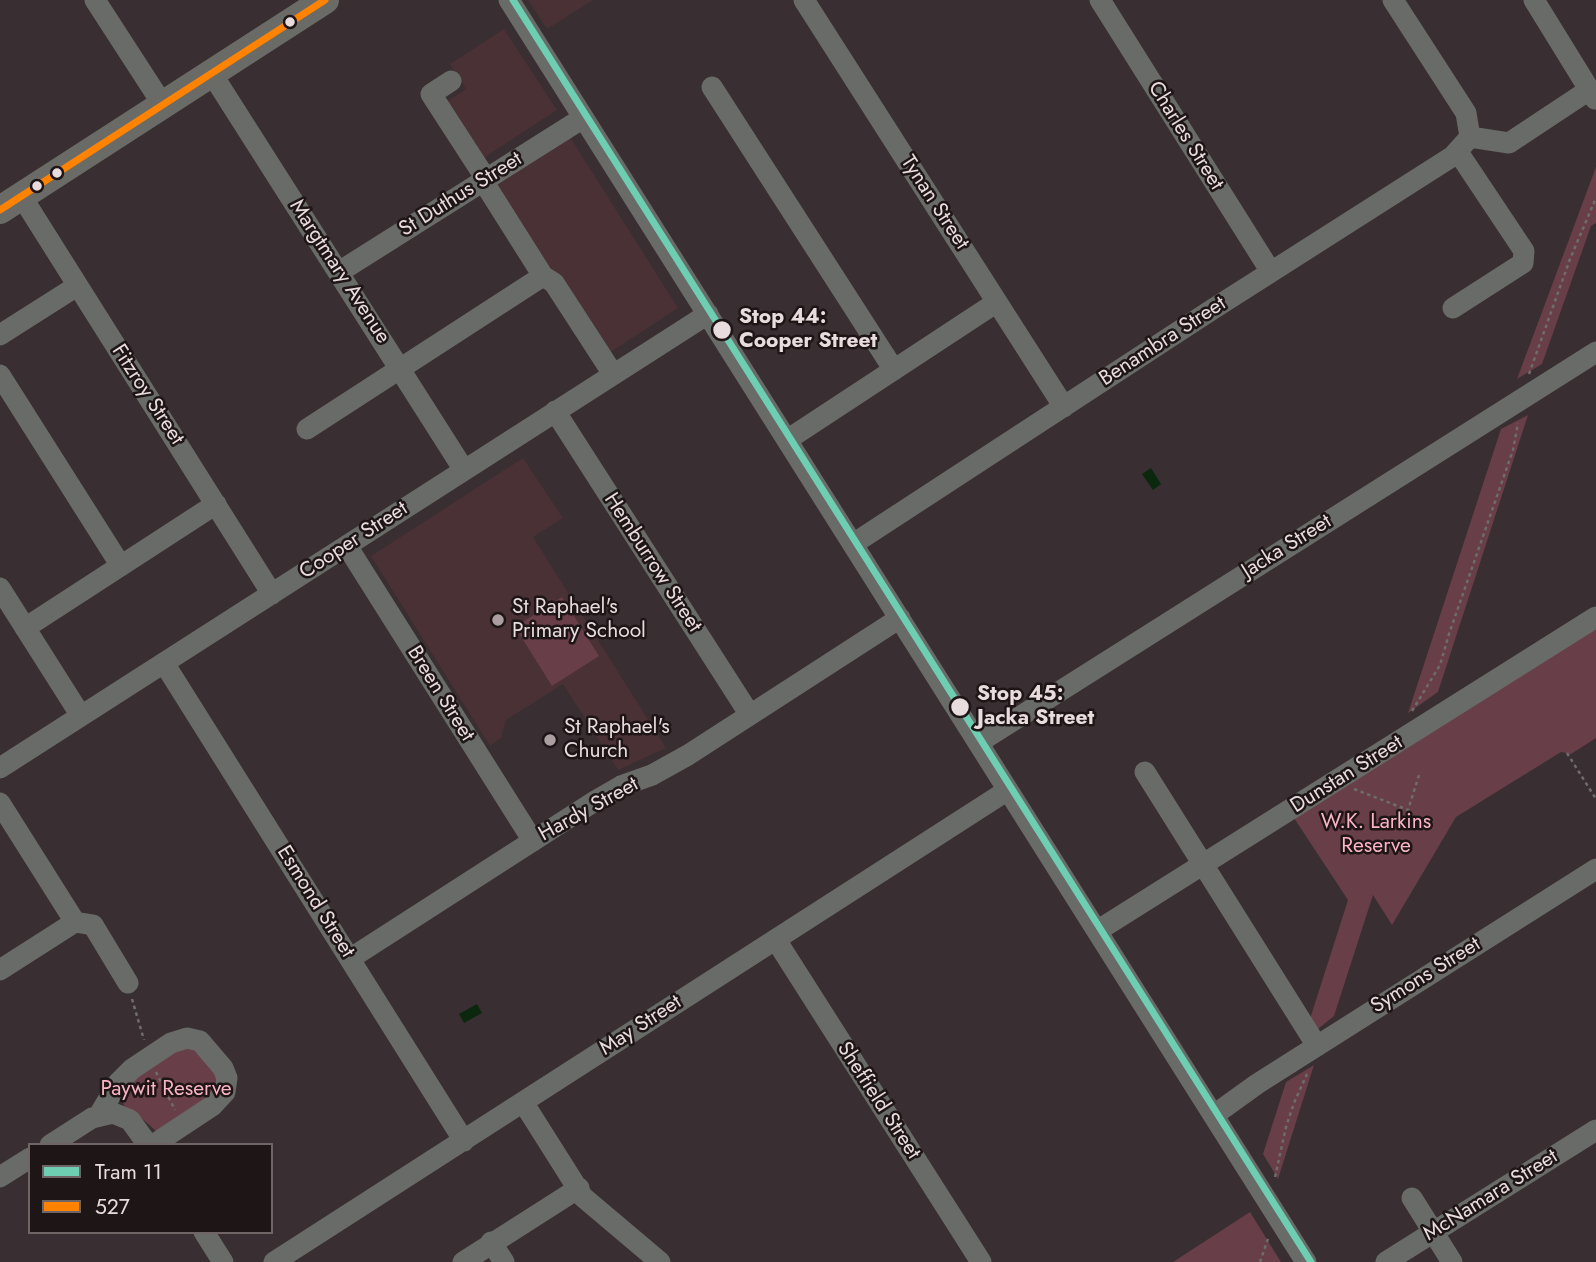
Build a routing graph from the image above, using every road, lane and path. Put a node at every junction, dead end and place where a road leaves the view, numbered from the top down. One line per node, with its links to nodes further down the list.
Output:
1 (96, 0): 12 (street)
2 (325, 0): 8 (main road)
3 (509, 0): 13 (street)
4 (804, 0): 22 (street, Tynan Street)
5 (1100, 0): 19 (street, Charles Street)
6 (1393, 0): 14 (street)
7 (1534, 0): 11 (street)
8 (212, 74): 12 (main road); 18 (street, Margtmary Avenue)
9 (451, 81): 15 (street)
10 (712, 87): 28 (street)
11 (1592, 96): 14 (street)
12 (163, 105): 17 (main road)
13 (583, 118): 15 (street, St Duthus Street); 24 (street)
14 (1464, 144): 19 (street, Benambra Street); 23 (street)
15 (485, 180): 18 (street, St Duthus Street); 20 (street)
16 (1596, 198): 31 (path)
17 (11, 204): 21 (street, Fitzroy Street)
18 (339, 272): 27 (street, Margtmary Avenue)
19 (1271, 272): 32 (street, Benambra Street)
20 (543, 275): 27 (street); 29 (street)
21 (77, 286): 25 (street); 38 (street, Fitzroy Street)
22 (997, 302): 28 (street); 32 (street, Tynan Street)
23 (1453, 308)
24 (708, 314): 29 (street, Cooper Street); 36 (street)
25 (0, 335)
26 (1596, 352): 51 (street, Jacka Street)
27 (401, 368): 35 (street); 37 (street, Margtmary Avenue)
28 (894, 370): 36 (street)
29 (613, 374): 33 (street, Cooper Street)
30 (0, 375): 41 (street)
31 (1529, 377)
32 (1065, 407): 39 (street, Benambra Street)
33 (555, 411): 37 (street, Cooper Street); 49 (street, Hemburrow Street)
34 (1518, 420): 48 (path)
35 (307, 429)
36 (787, 440): 39 (street)
37 (464, 470): 40 (street, Cooper Street)
38 (216, 504): 41 (street); 43 (street, Fitzroy Street)
39 (853, 544): 45 (street)
40 (347, 546): 43 (street, Cooper Street); 60 (street, Breen Street)
41 (121, 566): 46 (street)
42 (0, 589): 46 (street)
43 (272, 594): 47 (street, Cooper Street)
44 (1596, 617): 61 (street, Dunstan Street)
45 (900, 618): 49 (street, Hardy Street); 51 (street)
46 (14, 624): 50 (street)
47 (164, 663): 50 (street, Cooper Street); 66 (street, Esmond Street)
48 (1411, 714)
49 (750, 715): 60 (street, Hardy Street)
50 (81, 716): 53 (street, Cooper Street)
51 (978, 743): 57 (street)
52 (1567, 753): 58 (path)
53 (0, 768)
54 (1145, 772): 61 (street)
55 (1420, 772): 56 (path)
56 (1351, 788)
57 (1008, 790): 64 (street); 65 (street, May Street)
58 (1596, 799)
59 (0, 803): 63 (street)
60 (533, 841): 66 (street, Hardy Street)
61 (1204, 865): 64 (street, Dunstan Street); 69 (street)
62 (1596, 869): 69 (street, Symons Street)
63 (75, 922): 67 (street); 68 (street)
64 (1097, 931): 73 (street)
65 (776, 940): 72 (street, May Street); 95 (street, Sheffield Street)
66 (351, 958): 77 (street, Esmond Street)
67 (0, 970)
68 (128, 983): 70 (path)
69 (1317, 1046): 73 (street, Symons Street)
70 (148, 1057): 74 (street); 75 (path); 75 (street)
71 (1308, 1071): 83 (path)
72 (523, 1102): 77 (street, May Street); 84 (street)
73 (1212, 1112): 97 (street)
74 (99, 1115): 78 (street); 79 (street)
75 (183, 1125): 80 (street)
76 (1596, 1130): 86 (street, McNamara Street)
77 (464, 1141): 91 (street, May Street)
78 (53, 1143)
79 (149, 1143)
80 (154, 1143)
81 (28, 1159): 82 (street)
82 (0, 1177)
83 (1275, 1177)
84 (579, 1188): 89 (street); 94 (street)
85 (1412, 1198): 86 (street)
86 (1433, 1232): 98 (street, McNamara Street); 99 (street)
87 (205, 1234): 90 (street)
88 (1269, 1236): 96 (path)
89 (491, 1242): 92 (street); 93 (street)
90 (223, 1262)
91 (274, 1262)
92 (463, 1262)
93 (504, 1262)
94 (660, 1262)
95 (981, 1262)
96 (1260, 1262)
97 (1306, 1262)
98 (1386, 1262)
99 (1452, 1262)

